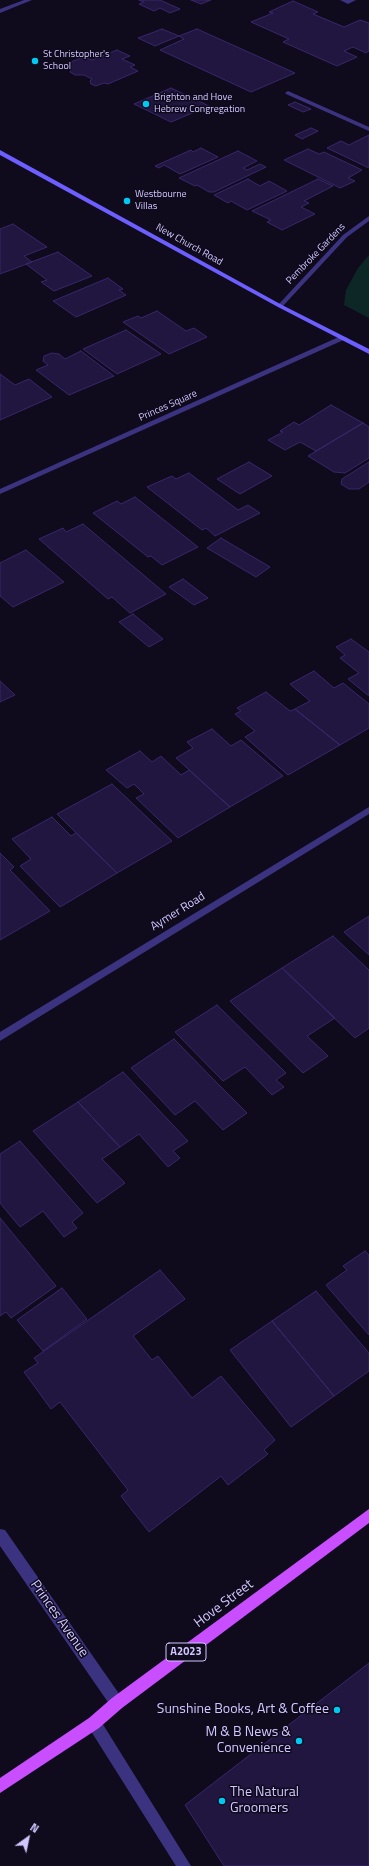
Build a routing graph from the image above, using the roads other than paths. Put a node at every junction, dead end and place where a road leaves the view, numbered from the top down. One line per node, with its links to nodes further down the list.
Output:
1 (29, 0): 4 (street)
2 (343, 0): 3 (street)
3 (353, 0)
4 (0, 12)
5 (288, 93): 6 (street)
6 (369, 129)
7 (0, 152): 9 (main road, New Church Road)
8 (369, 218): 9 (street, Pembroke Gardens)
9 (280, 306): 10 (main road, New Church Road)
10 (344, 338): 11 (main road, New Church Road); 12 (street, Princes Square)
11 (369, 352)
12 (0, 492)
13 (369, 810): 14 (street, Aymer Road)
14 (0, 1036)
15 (369, 1515): 17 (main road, Hove Street / A2023)
16 (0, 1535): 17 (street, Princes Avenue)
17 (117, 1703): 18 (main road, Hove Street / A2023)
18 (94, 1723): 19 (main road, Hove Street / A2023); 20 (street)
19 (0, 1786)
20 (184, 1866)

